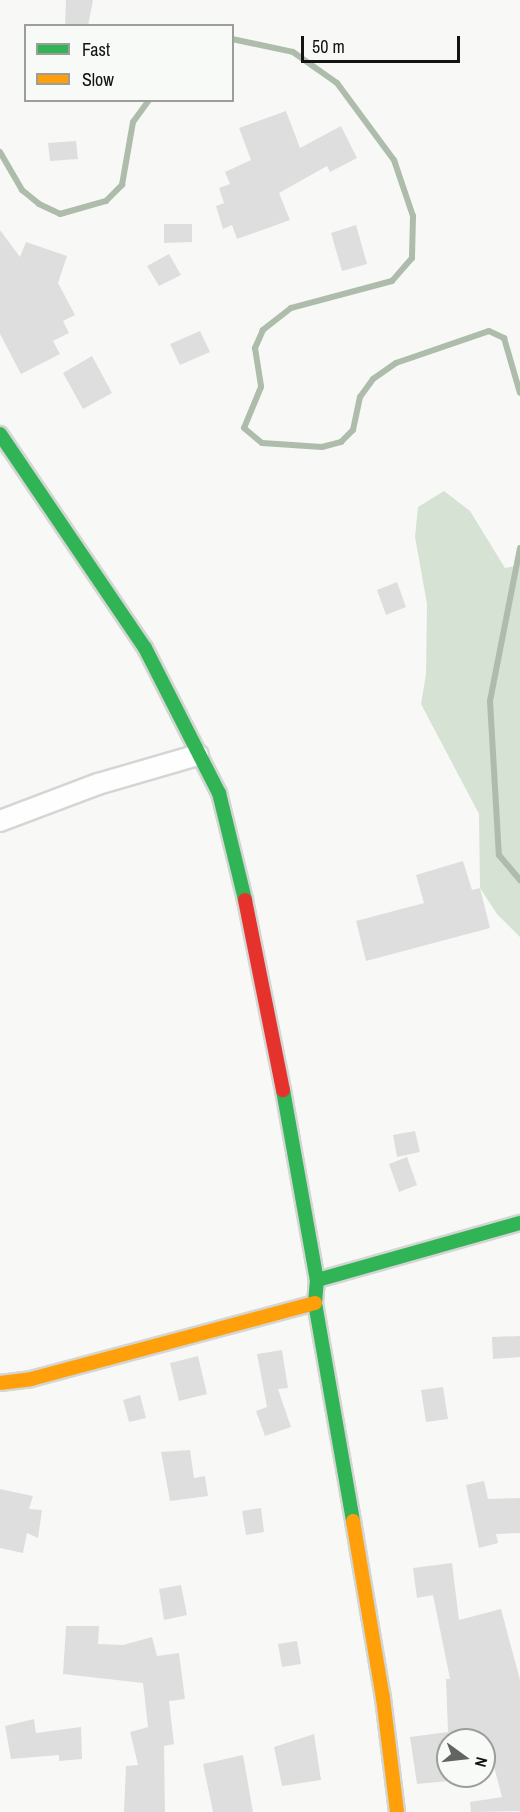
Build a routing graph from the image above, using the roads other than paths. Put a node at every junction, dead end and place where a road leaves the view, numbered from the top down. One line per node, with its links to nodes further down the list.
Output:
1 (0, 434): 2 (street)
2 (198, 755): 3 (street); 5 (street)
3 (0, 821)
4 (520, 1223): 5 (street)
5 (317, 1280): 6 (street)
6 (315, 1303): 7 (street); 8 (street)
7 (0, 1383)
8 (397, 1812)

